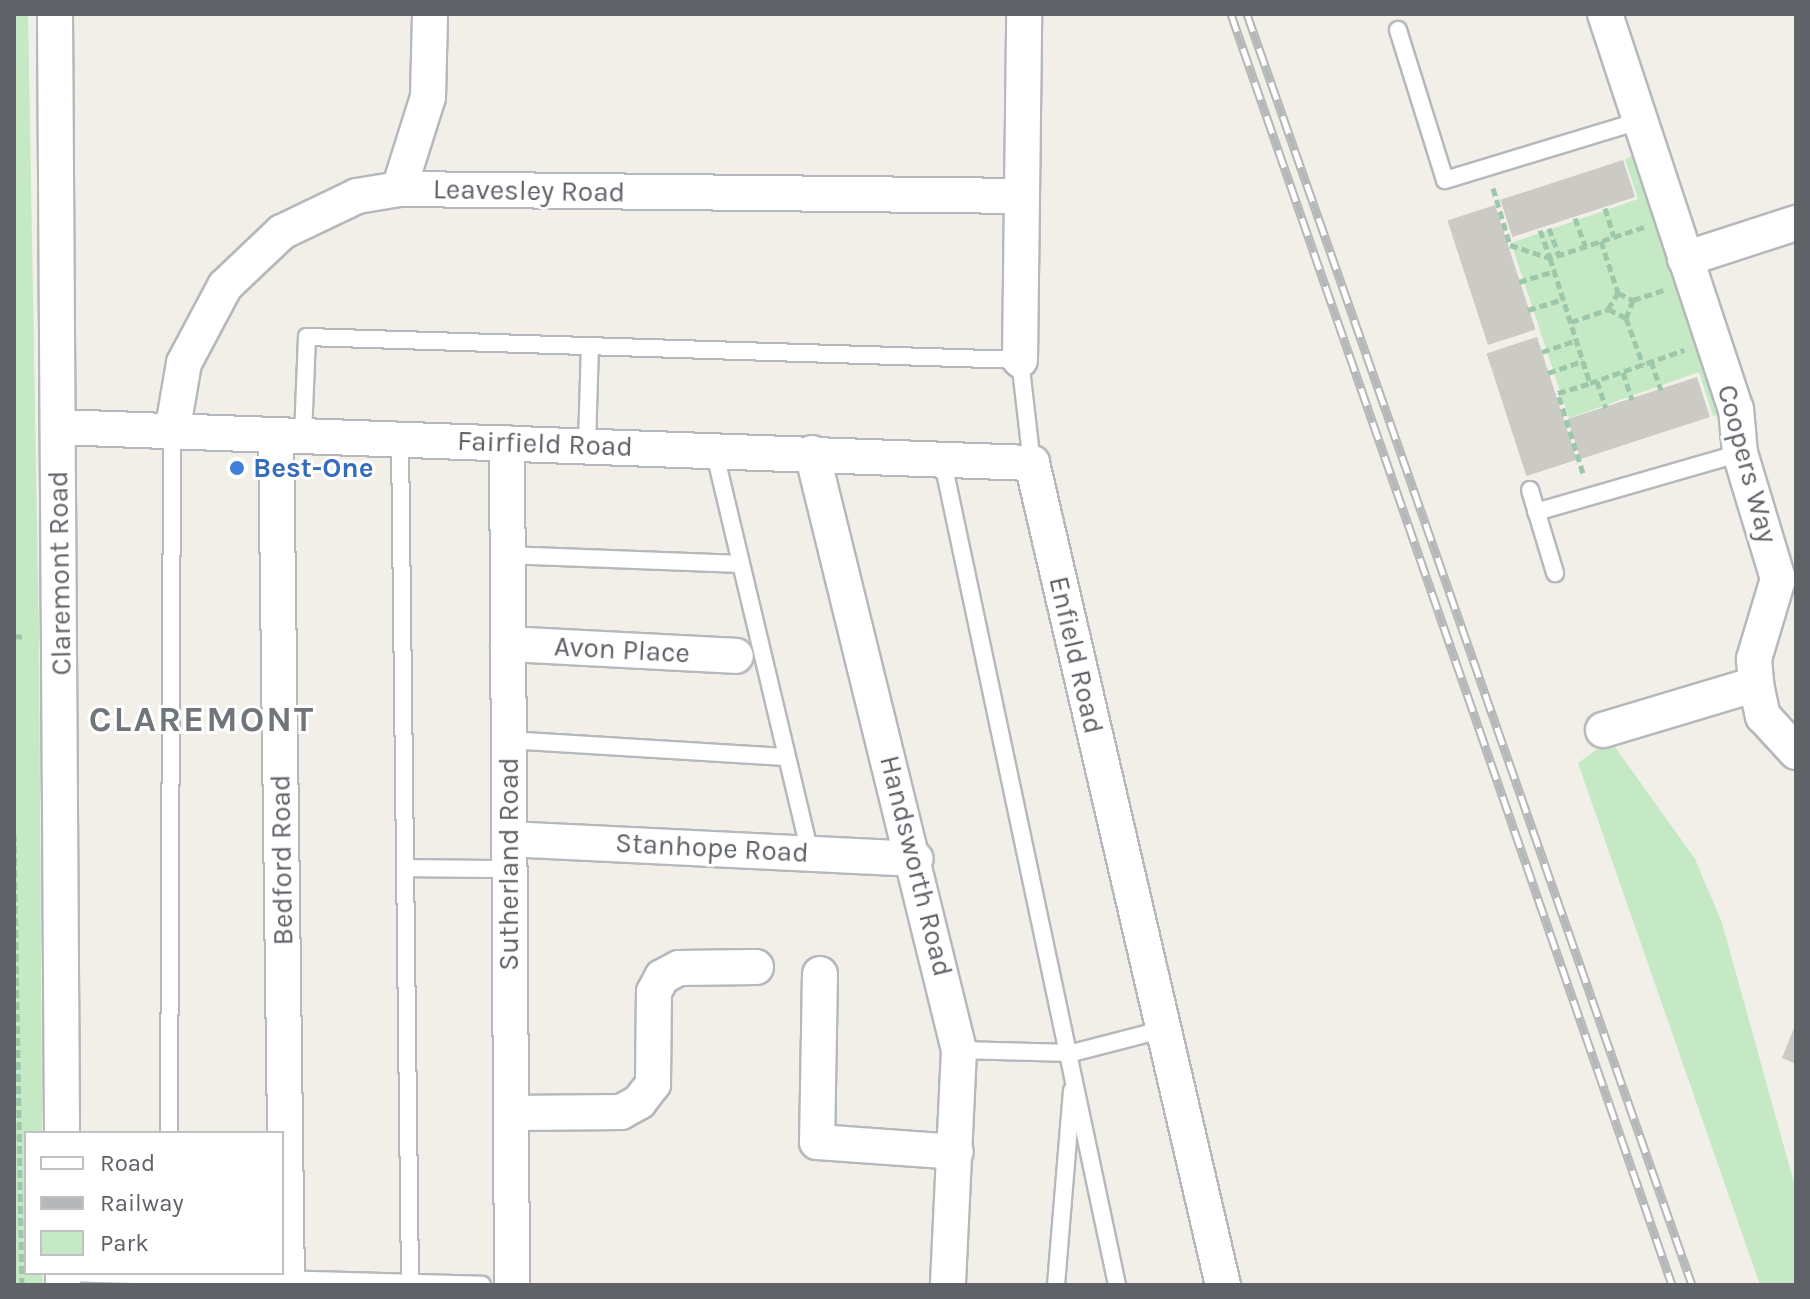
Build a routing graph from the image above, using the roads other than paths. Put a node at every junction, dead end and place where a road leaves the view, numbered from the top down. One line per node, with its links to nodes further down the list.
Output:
1 (55, 14): 13 (street, Claremont Road)
2 (430, 14): 7 (street)
3 (1024, 14): 8 (street, Enfield Road)
4 (1605, 14): 6 (street, Coopers Way)
5 (1398, 30): 6 (lane)
6 (1639, 121): 10 (street, Coopers Way)
7 (399, 189): 8 (street, Leavesley Road); 14 (street, Leavesley Road)
8 (1021, 196): 12 (street, Enfield Road)
9 (1796, 223): 10 (street)
10 (1685, 259): 21 (street, Coopers Way)
11 (590, 346): 12 (lane); 15 (lane); 18 (lane)
12 (1020, 360): 23 (lane, Enfield Road)
13 (58, 427): 14 (street, Fairfield Road); 49 (street, Claremont Road)
14 (172, 433): 15 (street, Fairfield Road); 50 (lane)
15 (290, 435): 16 (street, Fairfield Road); 53 (street, Bedford Road)
16 (400, 439): 17 (street, Fairfield Road); 41 (lane)
17 (507, 443): 18 (street, Fairfield Road); 26 (street, Sutherland Road)
18 (587, 445): 19 (street, Fairfield Road)
19 (714, 450): 20 (street, Fairfield Road); 27 (lane)
20 (812, 453): 22 (street, Fairfield Road); 40 (street, Handsworth Road)
21 (1740, 453): 25 (lane); 30 (street, Coopers Way)
22 (942, 458): 23 (street, Fairfield Road); 46 (lane)
23 (1032, 463): 44 (street, Enfield Road)
24 (1530, 490): 25 (lane)
25 (1536, 512): 28 (lane)
26 (507, 555): 27 (lane); 31 (street, Sutherland Road)
27 (740, 564): 37 (lane)
28 (1555, 573)
29 (1796, 624): 30 (street)
30 (1761, 634): 33 (street, Coopers Way)
31 (508, 644): 32 (street, Avon Place); 35 (street, Sutherland Road)
32 (736, 656)
33 (1756, 684): 34 (street); 36 (street, Coopers Way)
34 (1603, 730)
35 (508, 740): 37 (lane); 39 (street, Sutherland Road)
36 (1796, 752)
37 (785, 757): 38 (lane)
38 (810, 853): 39 (street, Stanhope Road); 40 (street, Stanhope Road)
39 (509, 854): 41 (lane); 48 (street, Sutherland Road)
40 (916, 859): 45 (street, Handsworth Road)
41 (405, 868): 54 (lane)
42 (756, 967): 48 (street)
43 (820, 974): 51 (street)
44 (1161, 1030): 46 (lane); 60 (street, Enfield Road)
45 (959, 1050): 46 (lane); 51 (street, Handsworth Road)
46 (1072, 1053): 47 (lane)
47 (1073, 1071): 58 (lane); 59 (lane)
48 (511, 1113): 56 (street, Sutherland Road)
49 (62, 1131)
50 (169, 1131)
51 (956, 1152): 57 (street, Handsworth Road)
52 (203, 1275): 53 (lane)
53 (287, 1280): 54 (lane)
54 (410, 1281): 55 (lane)
55 (482, 1285)
56 (512, 1285)
57 (948, 1285)
58 (1056, 1285)
59 (1117, 1285)
60 (1223, 1285)

